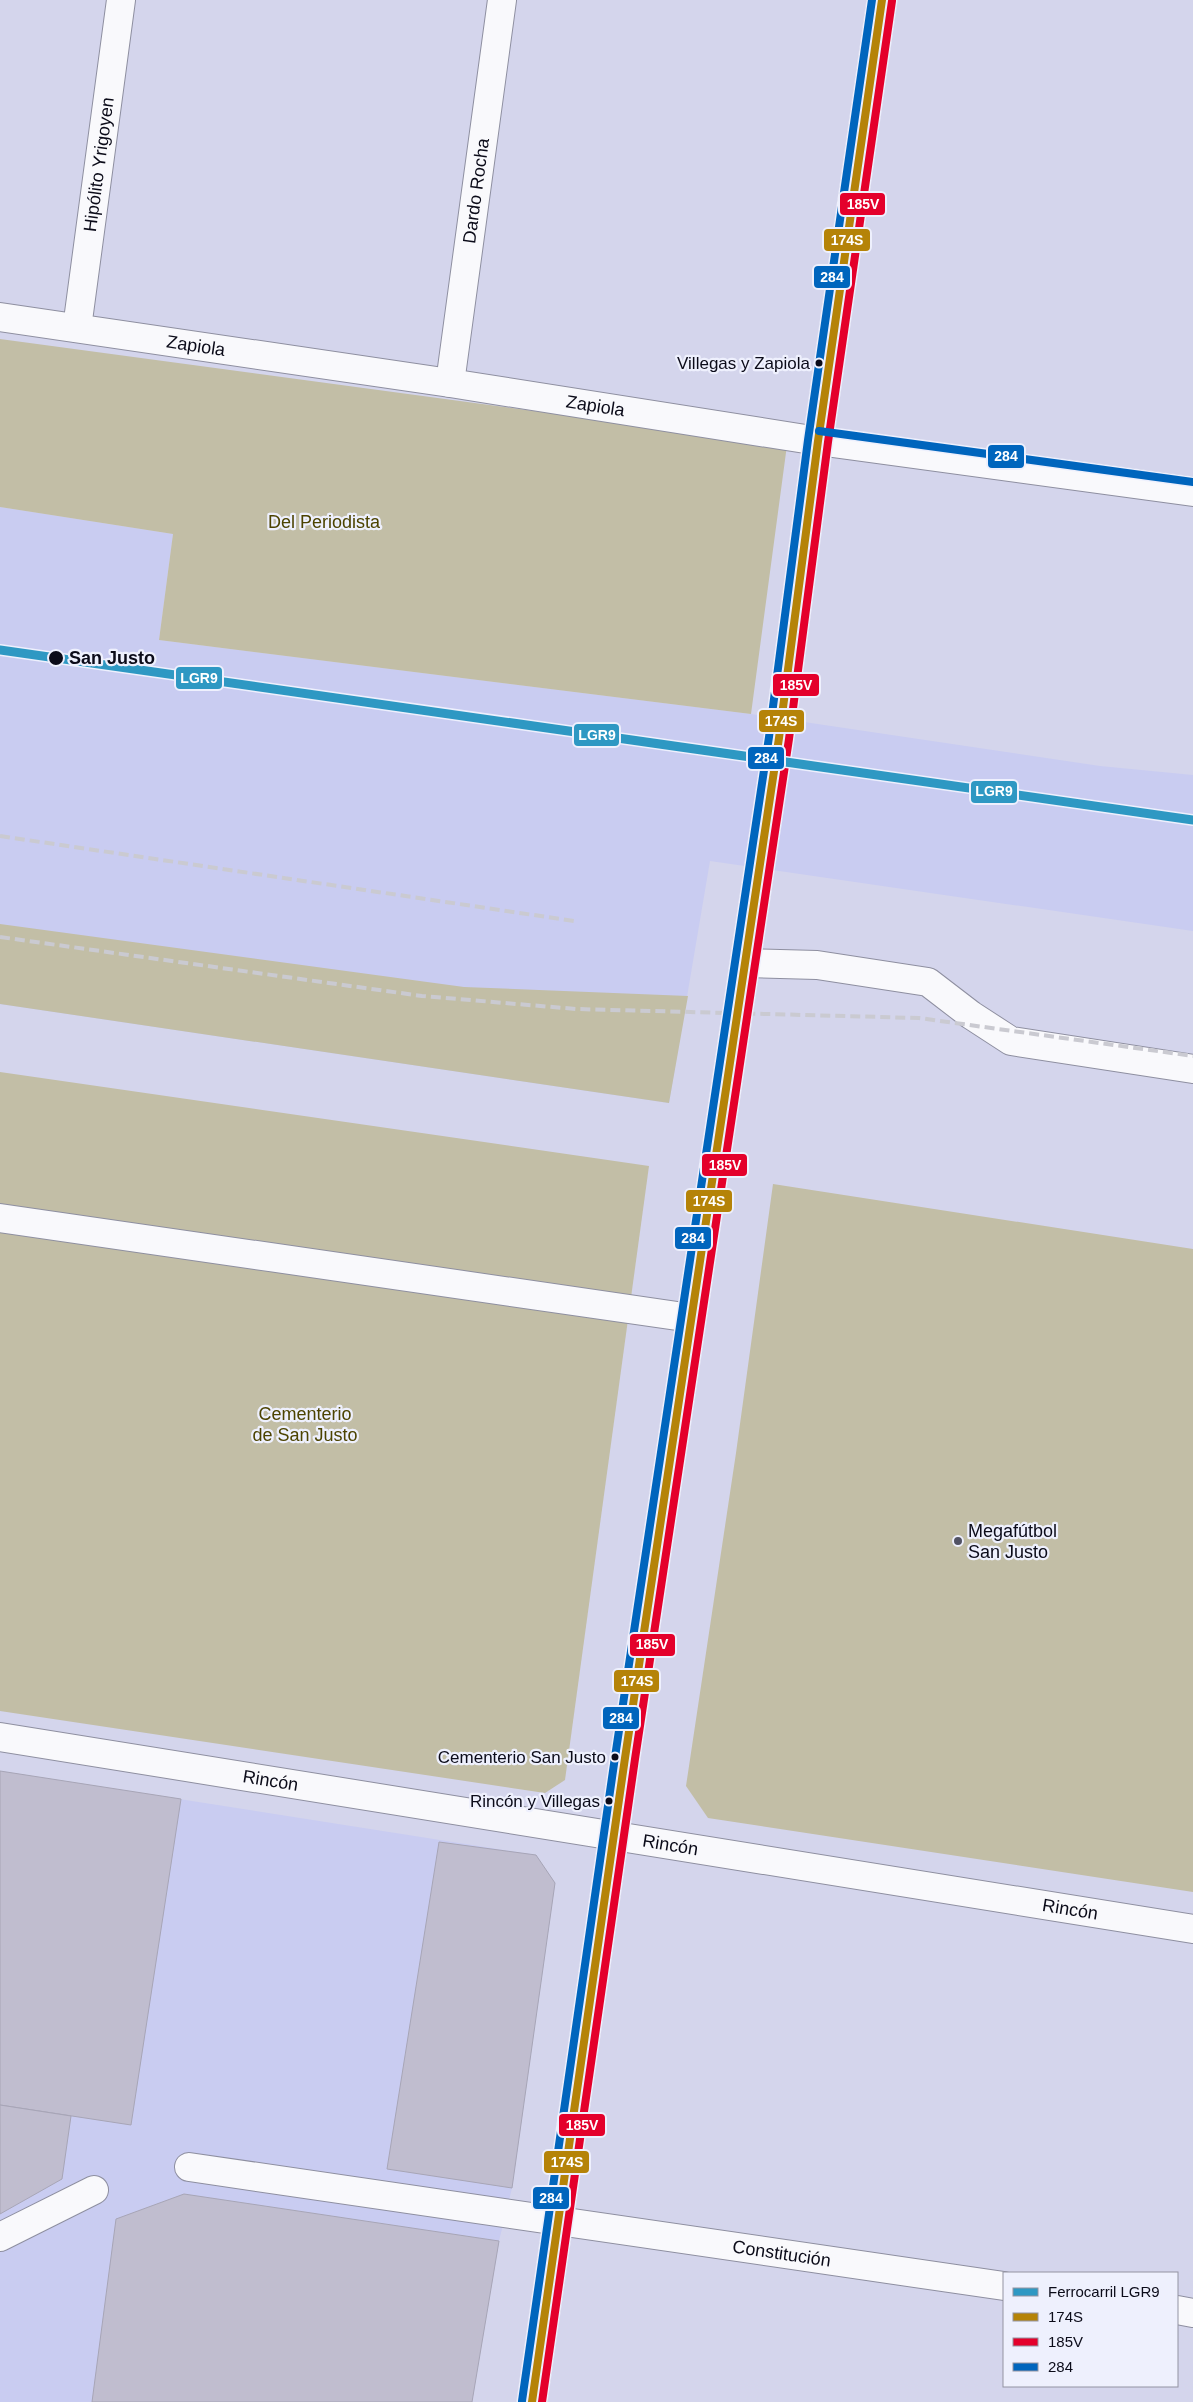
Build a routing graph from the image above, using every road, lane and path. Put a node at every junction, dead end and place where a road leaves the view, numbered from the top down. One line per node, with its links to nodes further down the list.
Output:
1 (121, 0): 5 (street, Hipólito Yrigoyen)
2 (502, 0): 6 (street, Dardo Rocha)
3 (882, 0): 7 (street)
4 (0, 317): 5 (street, Zapiola)
5 (77, 328): 6 (street, Zapiola)
6 (450, 383): 7 (street, Zapiola)
7 (818, 440): 8 (street, Zapiola); 9 (street)
8 (1193, 492)
9 (745, 963): 10 (street); 12 (street)
10 (1193, 1069)
11 (0, 1218): 12 (street)
12 (691, 1318): 14 (street)
13 (0, 1737): 14 (street, Rincón)
14 (613, 1835): 15 (street, Rincón); 18 (street)
15 (1193, 1929)
16 (189, 2167): 18 (street, Constitución)
17 (94, 2190): 19 (street)
18 (558, 2221): 20 (street, Constitución); 23 (street)
19 (0, 2237)
20 (1003, 2286)
21 (1178, 2310): 22 (street)
22 (1193, 2313)
23 (532, 2402)

